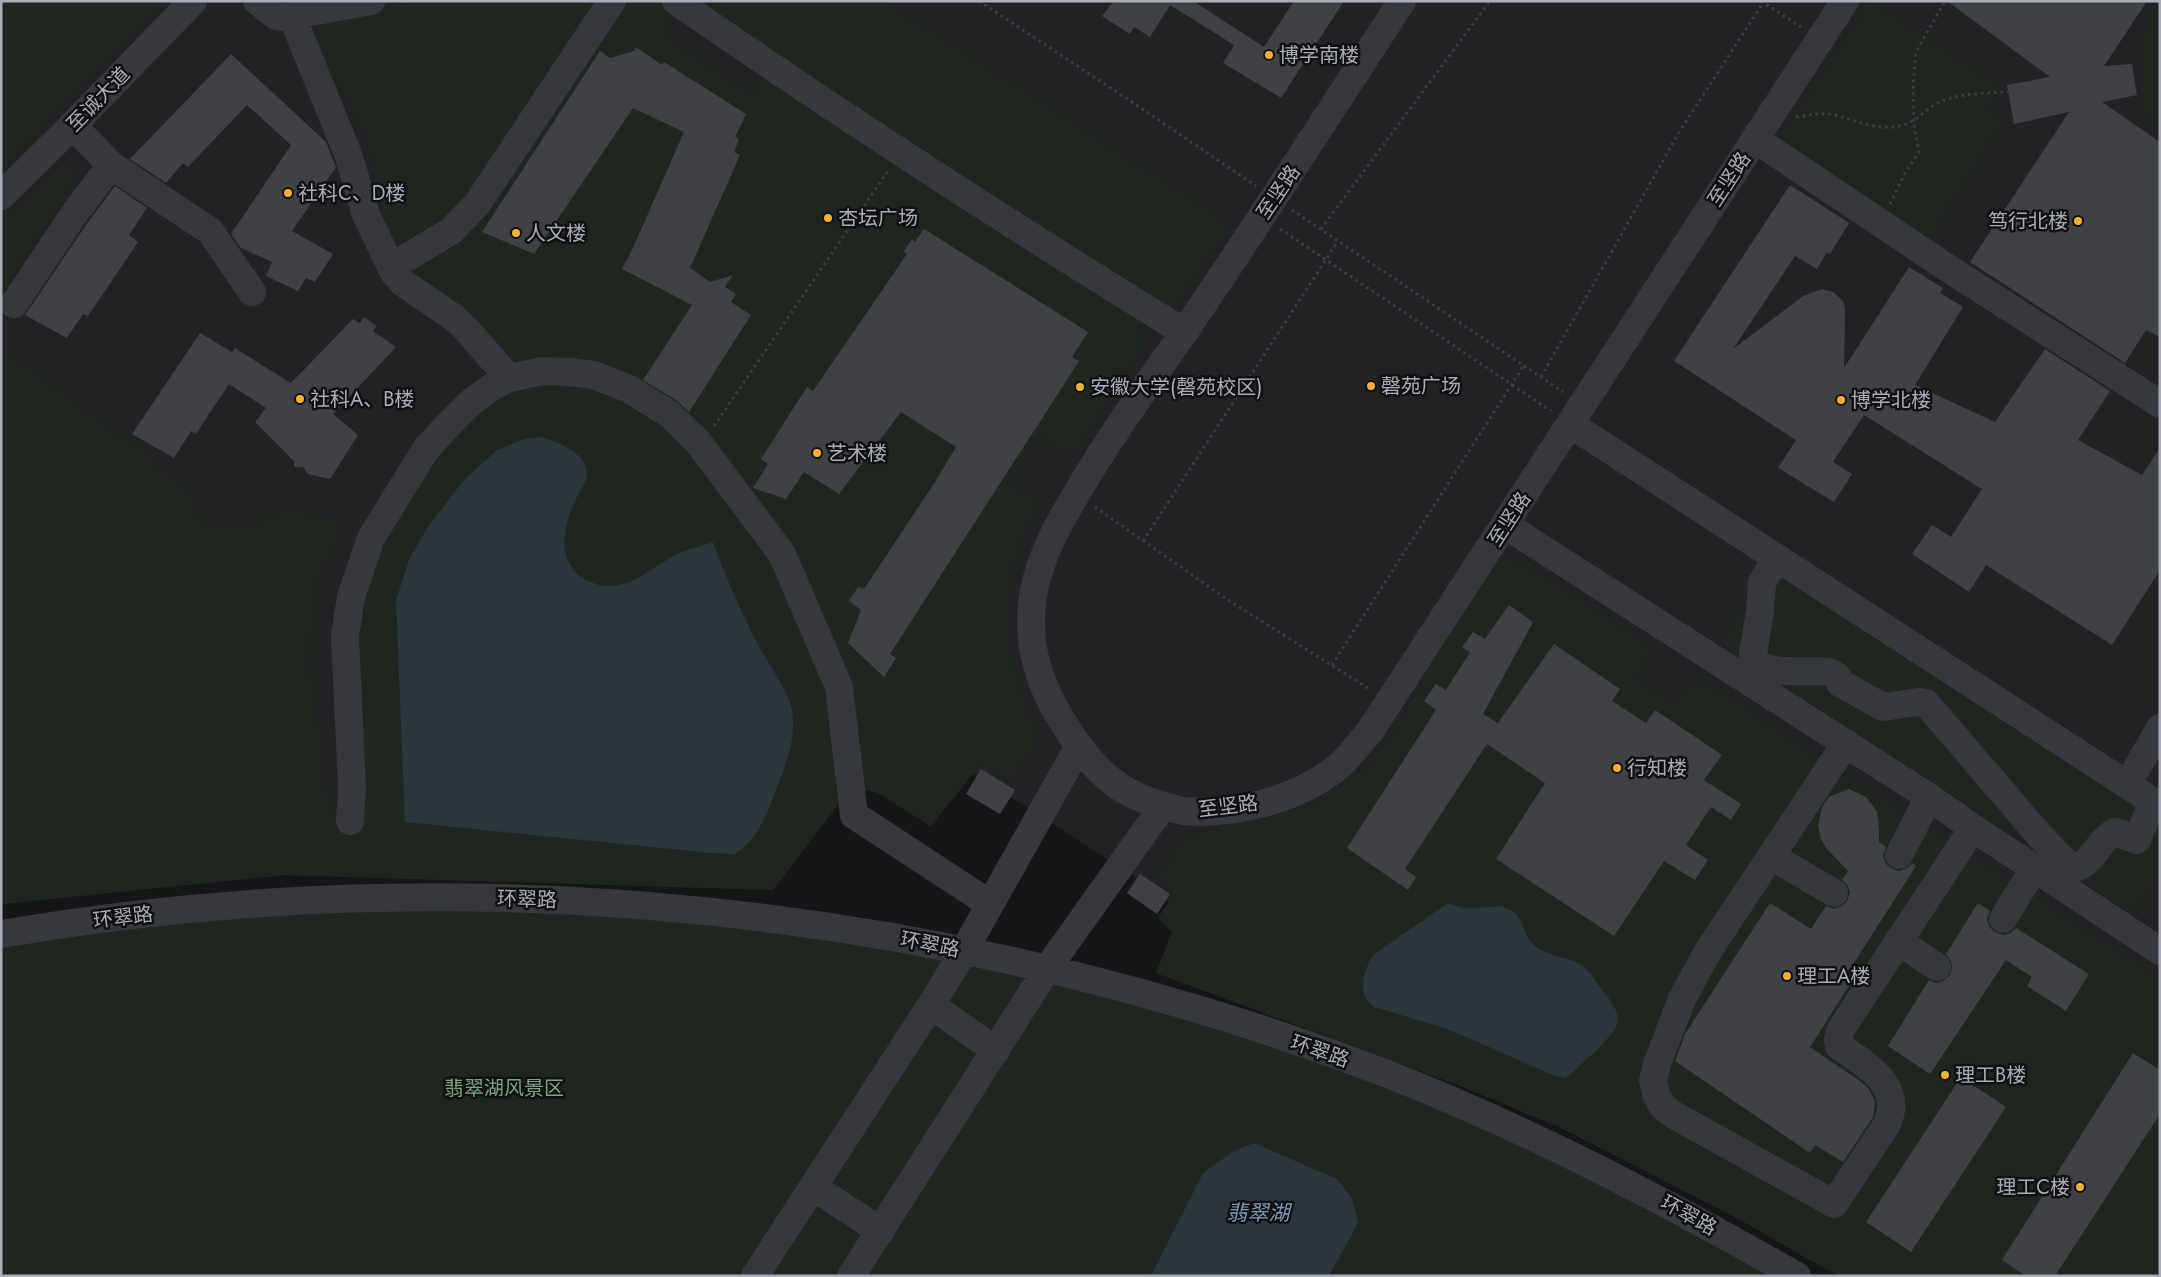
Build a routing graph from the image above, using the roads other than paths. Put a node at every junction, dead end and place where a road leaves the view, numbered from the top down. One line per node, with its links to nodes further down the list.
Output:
1 (193, 1): 9 (street, 至诚大道)
2 (257, 1): 8 (street)
3 (371, 1): 8 (street)
4 (612, 1): 13 (street)
5 (676, 1): 16 (street)
6 (1402, 1): 16 (street, 至坚路)
7 (1845, 1): 10 (street, 至坚路)
8 (292, 16): 13 (street)
9 (72, 125): 11 (street); 12 (street, 至诚大道)
10 (1762, 129): 18 (street); 19 (street, 至坚路)
11 (111, 166): 14 (street); 15 (street)
12 (1, 196)
13 (391, 267): 17 (street)
14 (252, 292)
15 (14, 304)
16 (1184, 332): 24 (street, 至坚路)
17 (509, 378): 29 (street); 35 (street)
18 (2160, 404)
19 (1570, 424): 20 (street, 至坚路); 21 (street)
20 (1506, 525): 23 (street); 28 (street, 至坚路)
21 (1777, 559): 27 (street); 27 (street)
22 (2160, 728): 25 (street)
23 (1846, 743): 26 (street); 32 (street)
24 (1078, 746): 28 (street, 至坚路); 35 (street)
25 (2137, 768)
26 (1929, 797): 30 (street); 31 (street)
27 (2156, 804)
28 (1163, 806): 42 (street)
29 (350, 821)
30 (1973, 828): 33 (street); 38 (street)
31 (1899, 855)
32 (1771, 856): 34 (street); 38 (street)
33 (2034, 868): 36 (street); 40 (street)
34 (1834, 893)
35 (990, 904): 39 (street)
36 (2003, 920)
37 (1, 934): 39 (street, 环翠路)
38 (1898, 941): 41 (street)
39 (964, 950): 42 (street, 环翠路); 43 (street)
40 (2160, 951)
41 (1938, 967)
42 (1047, 969): 44 (street); 49 (street, 环翠路)
43 (930, 1005): 44 (street); 45 (street)
44 (996, 1051): 46 (street)
45 (813, 1186): 46 (street); 47 (street)
46 (881, 1231): 48 (street)
47 (756, 1276)
48 (851, 1276)
49 (1797, 1276)

